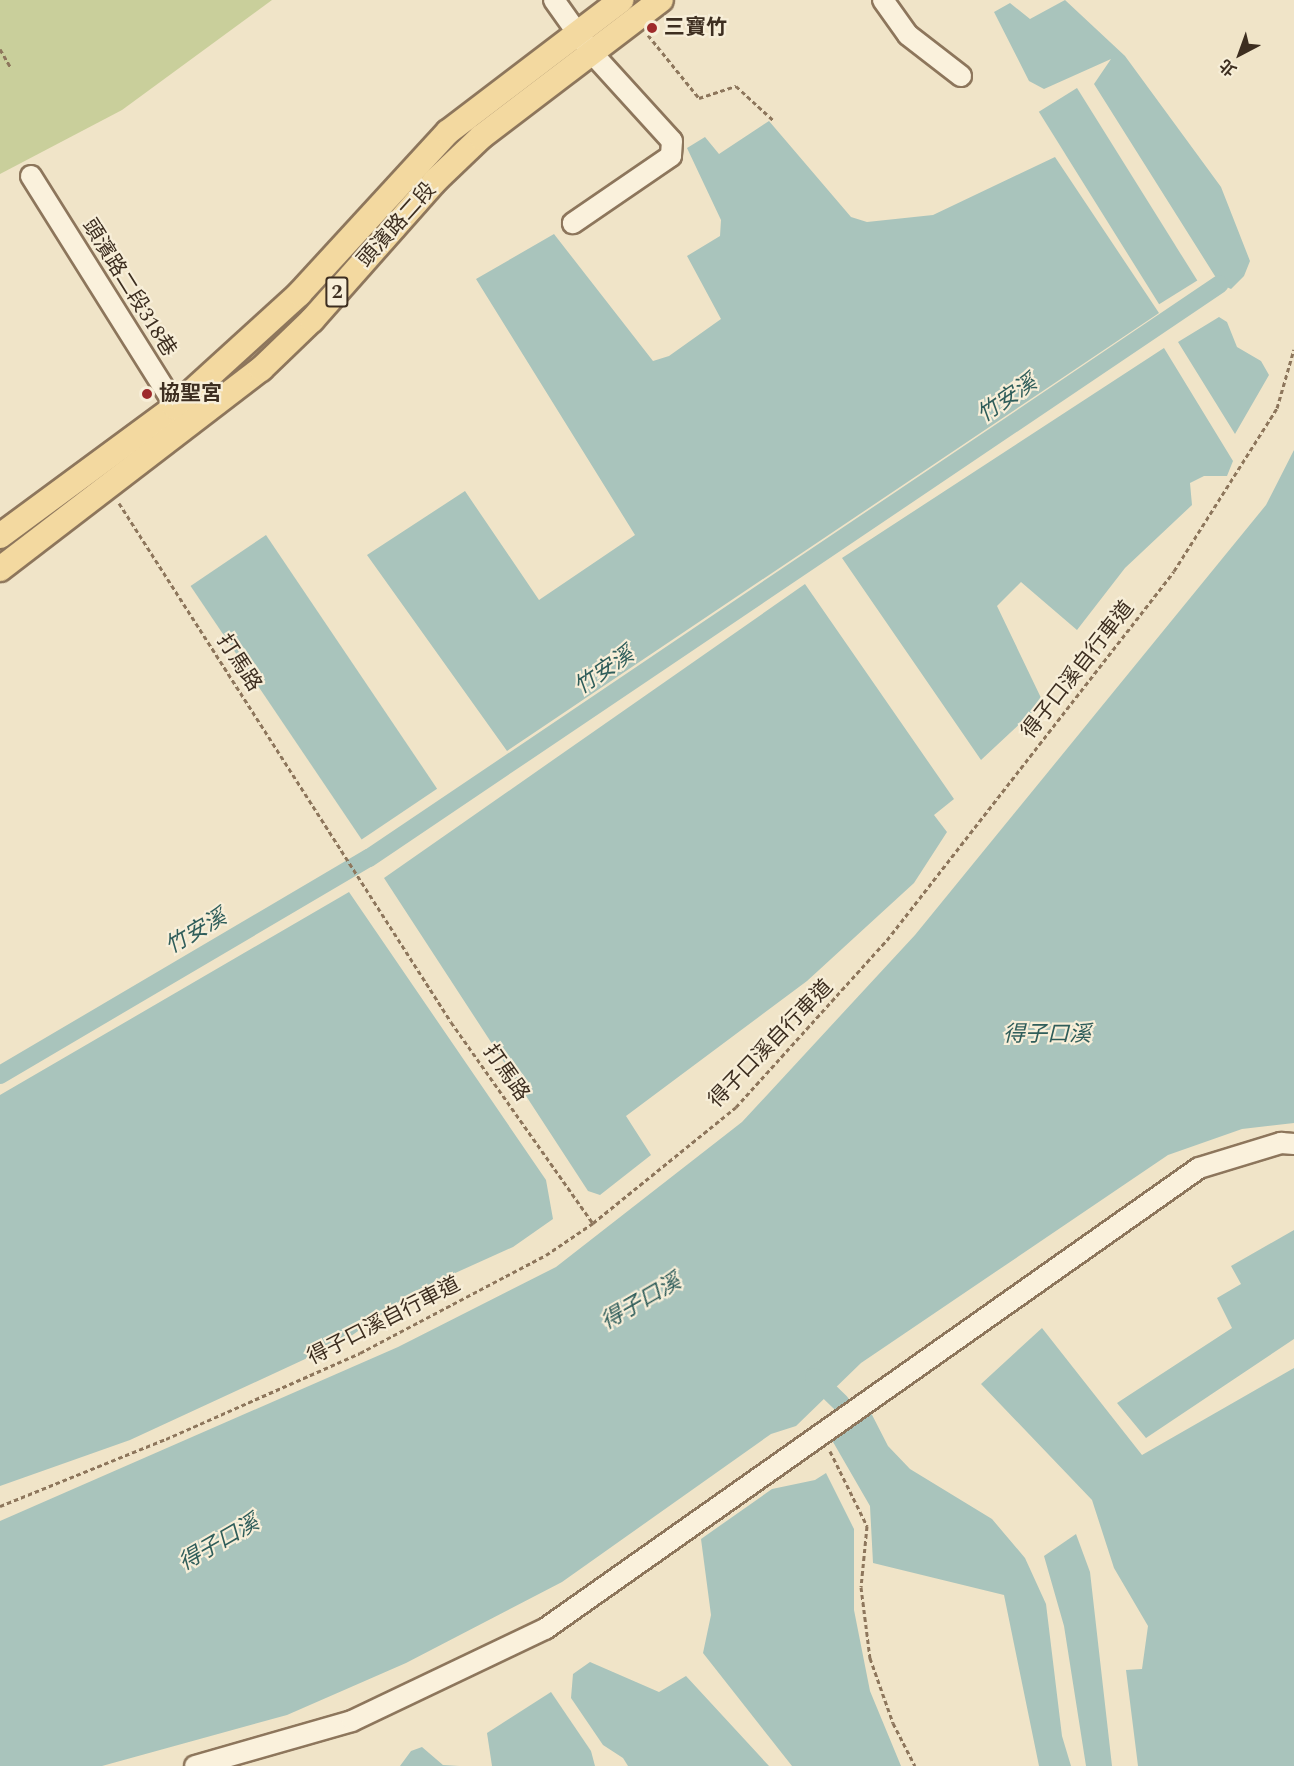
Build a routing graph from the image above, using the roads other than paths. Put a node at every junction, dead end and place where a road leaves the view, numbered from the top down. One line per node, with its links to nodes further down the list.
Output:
1 (554, 0): 5 (lane)
2 (661, 0): 4 (main road, 頭濱路二段 / 2)
3 (883, 0): 6 (lane)
4 (628, 9): 5 (main road, 頭濱路二段 / 2)
5 (584, 42): 8 (lane); 9 (main road, 頭濱路二段 / 2)
6 (960, 76)
7 (31, 176): 9 (lane, 頭濱路二段318巷)
8 (573, 223)
9 (181, 416): 10 (main road, 頭濱路二段 / 2); 11 (main road, 頭濱路二段 / 2)
10 (0, 536)
11 (0, 569)
12 (1294, 1144): 13 (lane)
13 (195, 1766)

